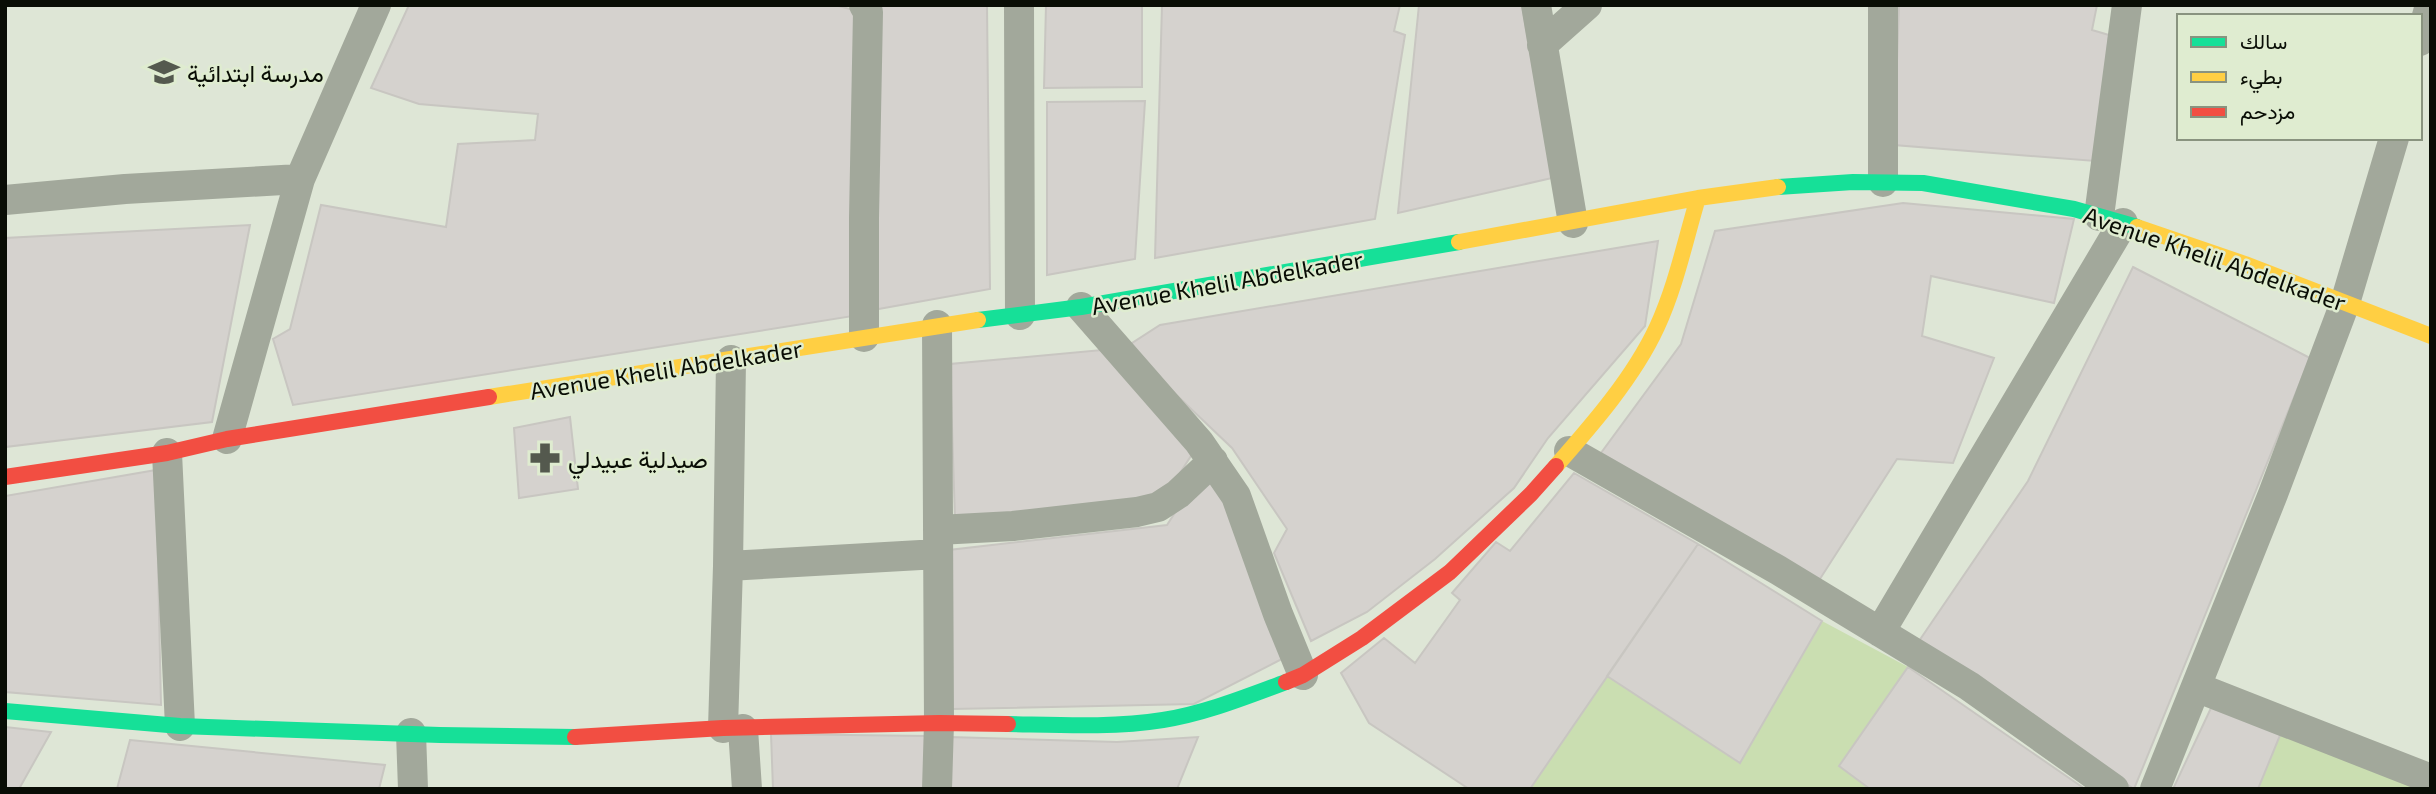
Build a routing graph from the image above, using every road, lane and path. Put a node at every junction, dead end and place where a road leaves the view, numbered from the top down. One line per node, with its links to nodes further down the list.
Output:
1 (376, 5): 12 (street)
2 (864, 5): 23 (street)
3 (1019, 5): 20 (street)
4 (1536, 5): 10 (street)
5 (1587, 5): 10 (street)
6 (1883, 5): 13 (street)
7 (2127, 5): 16 (street)
8 (2430, 5): 9 (street)
9 (2422, 34)
10 (1542, 45): 17 (street)
11 (2393, 140): 18 (street)
12 (300, 179): 15 (street); 25 (street)
13 (1883, 182): 14 (street, Avenue Khelil Abdelkader); 16 (street, Avenue Khelil Abdelkader)
14 (1698, 198): 17 (street, Avenue Khelil Abdelkader); 26 (street)
15 (5, 200)
16 (2111, 219): 18 (street, Avenue Khelil Abdelkader); 32 (street)
17 (1573, 223): 19 (street, Avenue Khelil Abdelkader)
18 (2345, 303): 22 (street, Avenue Khelil Abdelkader); 34 (street)
19 (1081, 307): 20 (street, Avenue Khelil Abdelkader); 28 (street)
20 (1020, 315): 21 (street, Avenue Khelil Abdelkader)
21 (937, 325): 23 (street, Avenue Khelil Abdelkader); 30 (street)
22 (2431, 336)
23 (864, 337): 24 (street, Avenue Khelil Abdelkader)
24 (731, 360): 25 (street, Avenue Khelil Abdelkader); 31 (street)
25 (227, 439): 27 (street, Avenue Khelil Abdelkader)
26 (1569, 451): 32 (street); 33 (street)
27 (167, 453): 29 (street, Avenue Khelil Abdelkader); 37 (street)
28 (1213, 461): 30 (street); 33 (street)
29 (5, 477)
30 (938, 542): 31 (street); 36 (street)
31 (728, 566): 38 (street)
32 (1880, 632): 44 (street)
33 (1303, 675): 36 (street)
34 (2196, 687): 40 (street); 45 (street)
35 (5, 711): 37 (street)
36 (939, 723): 38 (street); 43 (street)
37 (180, 726): 39 (street)
38 (733, 728): 39 (street); 42 (street)
39 (411, 733): 41 (street)
40 (2431, 779)
41 (413, 789)
42 (747, 789)
43 (937, 789)
44 (2114, 789)
45 (2155, 789)

